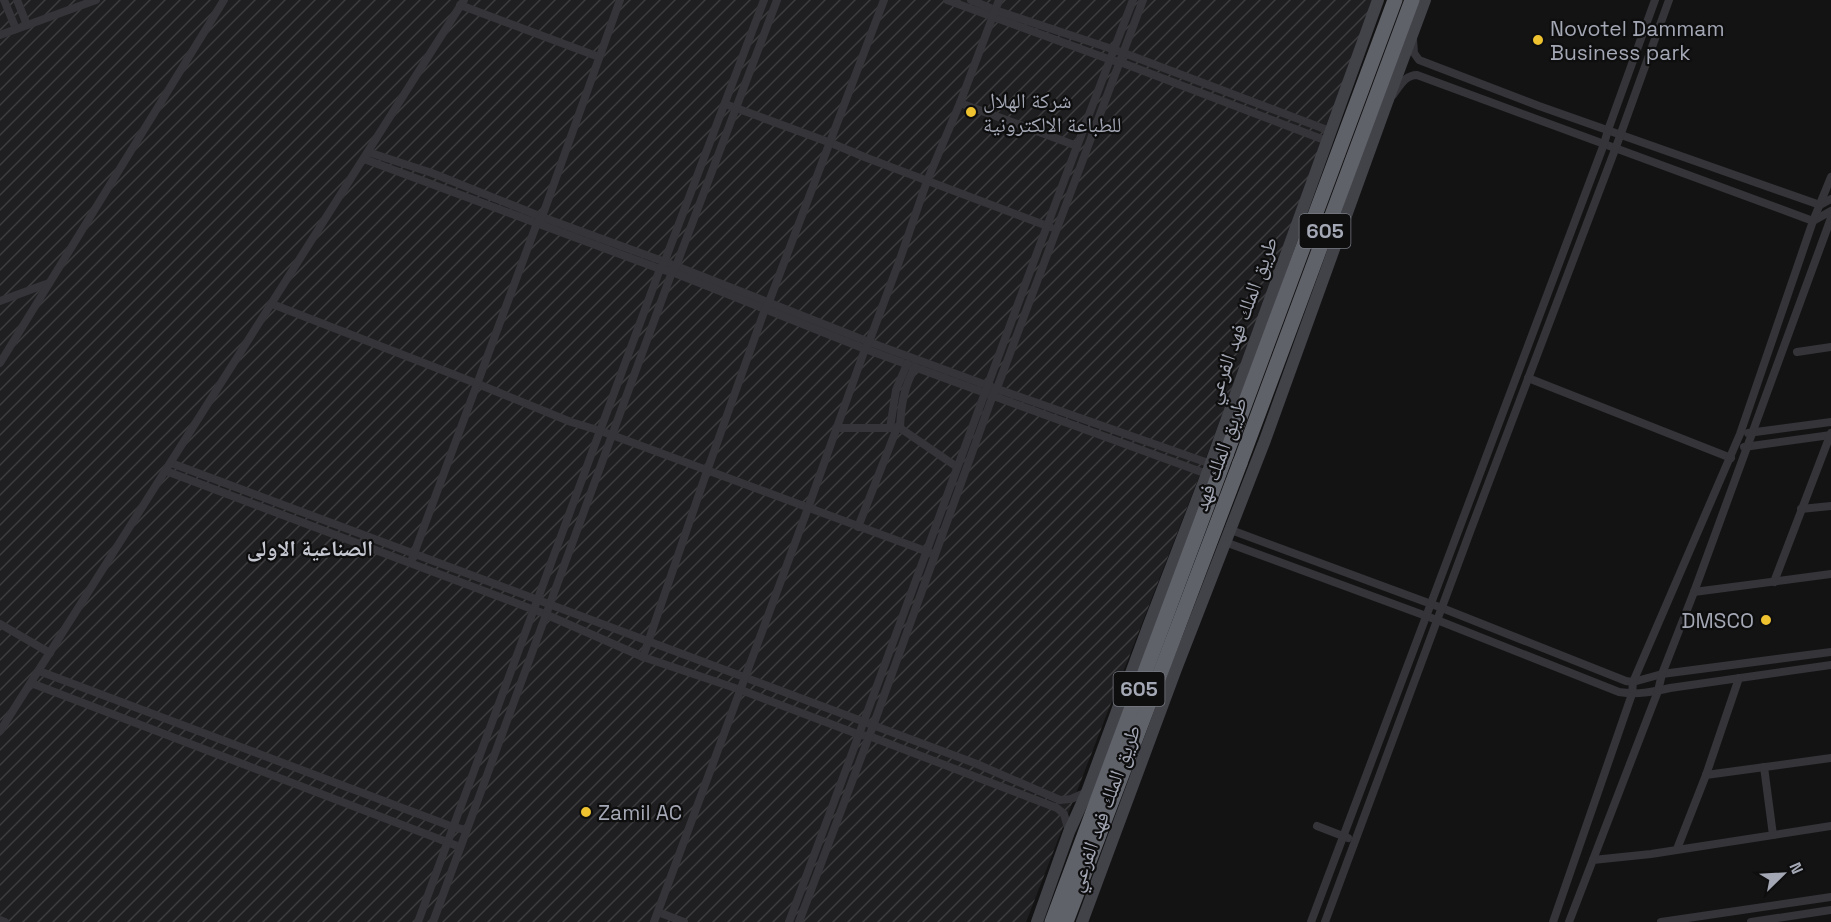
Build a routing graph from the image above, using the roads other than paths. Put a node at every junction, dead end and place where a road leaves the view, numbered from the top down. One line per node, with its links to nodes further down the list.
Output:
1 (4, 0): 23 (street)
2 (17, 0): 22 (street)
3 (96, 0): 22 (street)
4 (224, 0): 55 (street)
5 (620, 0): 27 (street)
6 (764, 0): 32 (street)
7 (777, 0): 34 (street)
8 (884, 0): 38 (street)
9 (947, 0): 21 (street)
10 (971, 0): 21 (street)
11 (999, 0): 21 (street)
12 (1133, 0): 26 (street)
13 (1143, 0): 28 (street)
14 (1378, 0): 37 (main road, طريق الملك فهد الفرعي)
15 (1395, 0): 154 (highway, طريق الملك فهد / 605, bridge)
16 (1412, 0): 155 (highway, طريق الملك فهد / 605, bridge)
17 (1425, 0): 24 (main road, طريق الملك فهد الفرعي)
18 (1655, 0): 35 (street)
19 (1669, 0): 36 (street)
20 (462, 3): 27 (street); 42 (street)
21 (992, 11): 26 (street); 28 (street); 30 (street)
22 (27, 25): 23 (street)
23 (16, 29): 25 (street)
24 (1413, 33): 33 (main road, طريق الملك فهد الفرعي); 35 (street)
25 (0, 35)
26 (1114, 50): 28 (street)
27 (599, 57): 49 (street)
28 (1118, 59): 29 (street); 31 (street); 40 (street); 52 (street)
29 (1232, 94): 31 (street); 37 (street)
30 (960, 103): 40 (street); 44 (street)
31 (1228, 103): 37 (street)
32 (725, 104): 34 (street); 53 (street)
33 (1386, 105): 39 (street); 86 (main road, طريق الملك فهد الفرعي)
34 (736, 108): 38 (street); 54 (street)
35 (1608, 130): 36 (street); 39 (street)
36 (1620, 134): 41 (street); 46 (street)
37 (1328, 136): 80 (main road, طريق الملك فهد الفرعي)
38 (831, 142): 44 (street); 58 (street)
39 (1604, 144): 41 (street); 93 (street)
40 (1077, 146): 51 (street)
41 (1616, 147): 50 (street); 64 (street)
42 (366, 155): 49 (street); 57 (street)
43 (1831, 177): 46 (street)
44 (927, 181): 51 (street); 59 (street)
45 (1831, 199): 46 (street)
46 (1820, 205): 50 (street)
47 (1831, 211): 50 (street)
48 (1831, 218): 71 (street)
49 (539, 220): 53 (street); 65 (street)
50 (1813, 221): 72 (street)
51 (1047, 226): 52 (street); 66 (street)
52 (1057, 229): 66 (street)
53 (662, 266): 54 (street); 70 (street)
54 (674, 269): 58 (street); 74 (street)
55 (49, 283): 56 (street); 62 (street)
56 (0, 301)
57 (272, 304): 65 (street); 78 (street)
58 (767, 306): 59 (street); 81 (street)
59 (867, 345): 63 (street); 66 (street); 68 (street)
60 (1831, 347): 61 (street)
61 (1797, 352)
62 (0, 363)
63 (911, 366): 66 (street); 69 (street)
64 (1528, 378): 77 (street); 94 (street)
65 (478, 384): 70 (street); 88 (street)
66 (991, 390): 79 (street); 80 (street); 87 (street)
67 (1831, 422): 71 (street)
68 (836, 428): 69 (street); 83 (street)
69 (896, 428): 79 (street); 85 (street)
70 (601, 431): 74 (street); 92 (street)
71 (1751, 432): 72 (street); 75 (street)
72 (1740, 434): 76 (street)
73 (1831, 434): 75 (street); 84 (street)
74 (612, 436): 81 (street); 95 (street)
75 (1746, 447): 76 (street); 91 (street)
76 (1735, 448): 77 (street)
77 (1731, 458): 110 (street)
78 (168, 467): 88 (street); 102 (street)
79 (957, 467): 87 (street)
80 (1209, 469): 99 (main road, طريق الملك فهد الفرعي)
81 (707, 471): 83 (street); 100 (street)
82 (1831, 506): 84 (street)
83 (808, 508): 85 (street); 108 (street)
84 (1801, 509): 90 (street)
85 (858, 527): 87 (street)
86 (1228, 536): 93 (street); 96 (street); 105 (main road, طريق الملك فهد الفرعي)
87 (931, 554): 119 (street)
88 (412, 559): 92 (street)
89 (1831, 574): 90 (street)
90 (1774, 582): 91 (street)
91 (1694, 591): 107 (street)
92 (536, 605): 95 (street); 132 (street)
93 (1431, 605): 94 (street); 96 (street)
94 (1442, 608): 97 (street); 110 (street)
95 (547, 609): 100 (street); 103 (street); 133 (street)
96 (1426, 617): 97 (street); 135 (street)
97 (1437, 620): 114 (street); 138 (street)
98 (0, 624): 102 (street)
99 (1148, 627): 105 (main road); 129 (main road, طريق الملك فهد الفرعي)
100 (649, 642): 103 (street); 108 (street)
101 (1831, 652): 107 (street)
102 (50, 653): 106 (street)
103 (644, 657): 112 (street)
104 (1831, 665): 109 (street)
105 (1176, 669): 156 (main road, طريق الملك فهد الفرعي)
106 (39, 670): 111 (street); 115 (street)
107 (1662, 674): 110 (street); 113 (street)
108 (746, 678): 112 (street); 116 (street)
109 (1739, 678): 113 (street); 128 (street)
110 (1634, 682): 114 (street)
111 (31, 683): 117 (street); 120 (street)
112 (741, 690): 118 (street); 144 (street)
113 (1658, 691): 114 (street); 141 (street)
114 (1632, 694): 159 (street)
115 (110, 698): 117 (street); 122 (street)
116 (812, 703): 118 (street); 119 (street)
117 (104, 711): 126 (street)
118 (807, 715): 121 (street)
119 (869, 724): 121 (street); 124 (street)
120 (0, 731)
121 (865, 736): 127 (street); 151 (street); 152 (street)
122 (263, 756): 126 (street); 132 (street)
123 (1831, 758): 125 (street)
124 (977, 764): 127 (street); 129 (street)
125 (1764, 767): 128 (street); 136 (street)
126 (260, 771): 137 (street)
127 (973, 775): 134 (street)
128 (1706, 776): 140 (street)
129 (1087, 792): 134 (main road, طريق الملك فهد الفرعي)
130 (1317, 826): 135 (street)
131 (1831, 826): 136 (street)
132 (453, 827): 133 (street); 137 (street)
133 (466, 831): 139 (street)
134 (1069, 832): 153 (main road, طريق الملك فهد الفرعي)
135 (1344, 835): 138 (street); 157 (street)
136 (1773, 835): 140 (street)
137 (447, 843): 139 (street); 147 (street)
138 (1355, 843): 158 (street)
139 (460, 847): 148 (street)
140 (1677, 849): 141 (street)
141 (1593, 860): 160 (street)
142 (1831, 897): 161 (street)
143 (1831, 910): 162 (street)
144 (658, 912): 149 (street); 150 (street)
145 (0, 920): 146 (street)
146 (5, 922)
147 (418, 922)
148 (433, 922)
149 (654, 922)
150 (684, 922)
151 (789, 922)
152 (800, 922)
153 (1037, 922)
154 (1052, 922)
155 (1066, 922)
156 (1082, 922)
157 (1311, 922)
158 (1325, 922)
159 (1553, 922)
160 (1569, 922)
161 (1661, 922)
162 (1751, 922)

